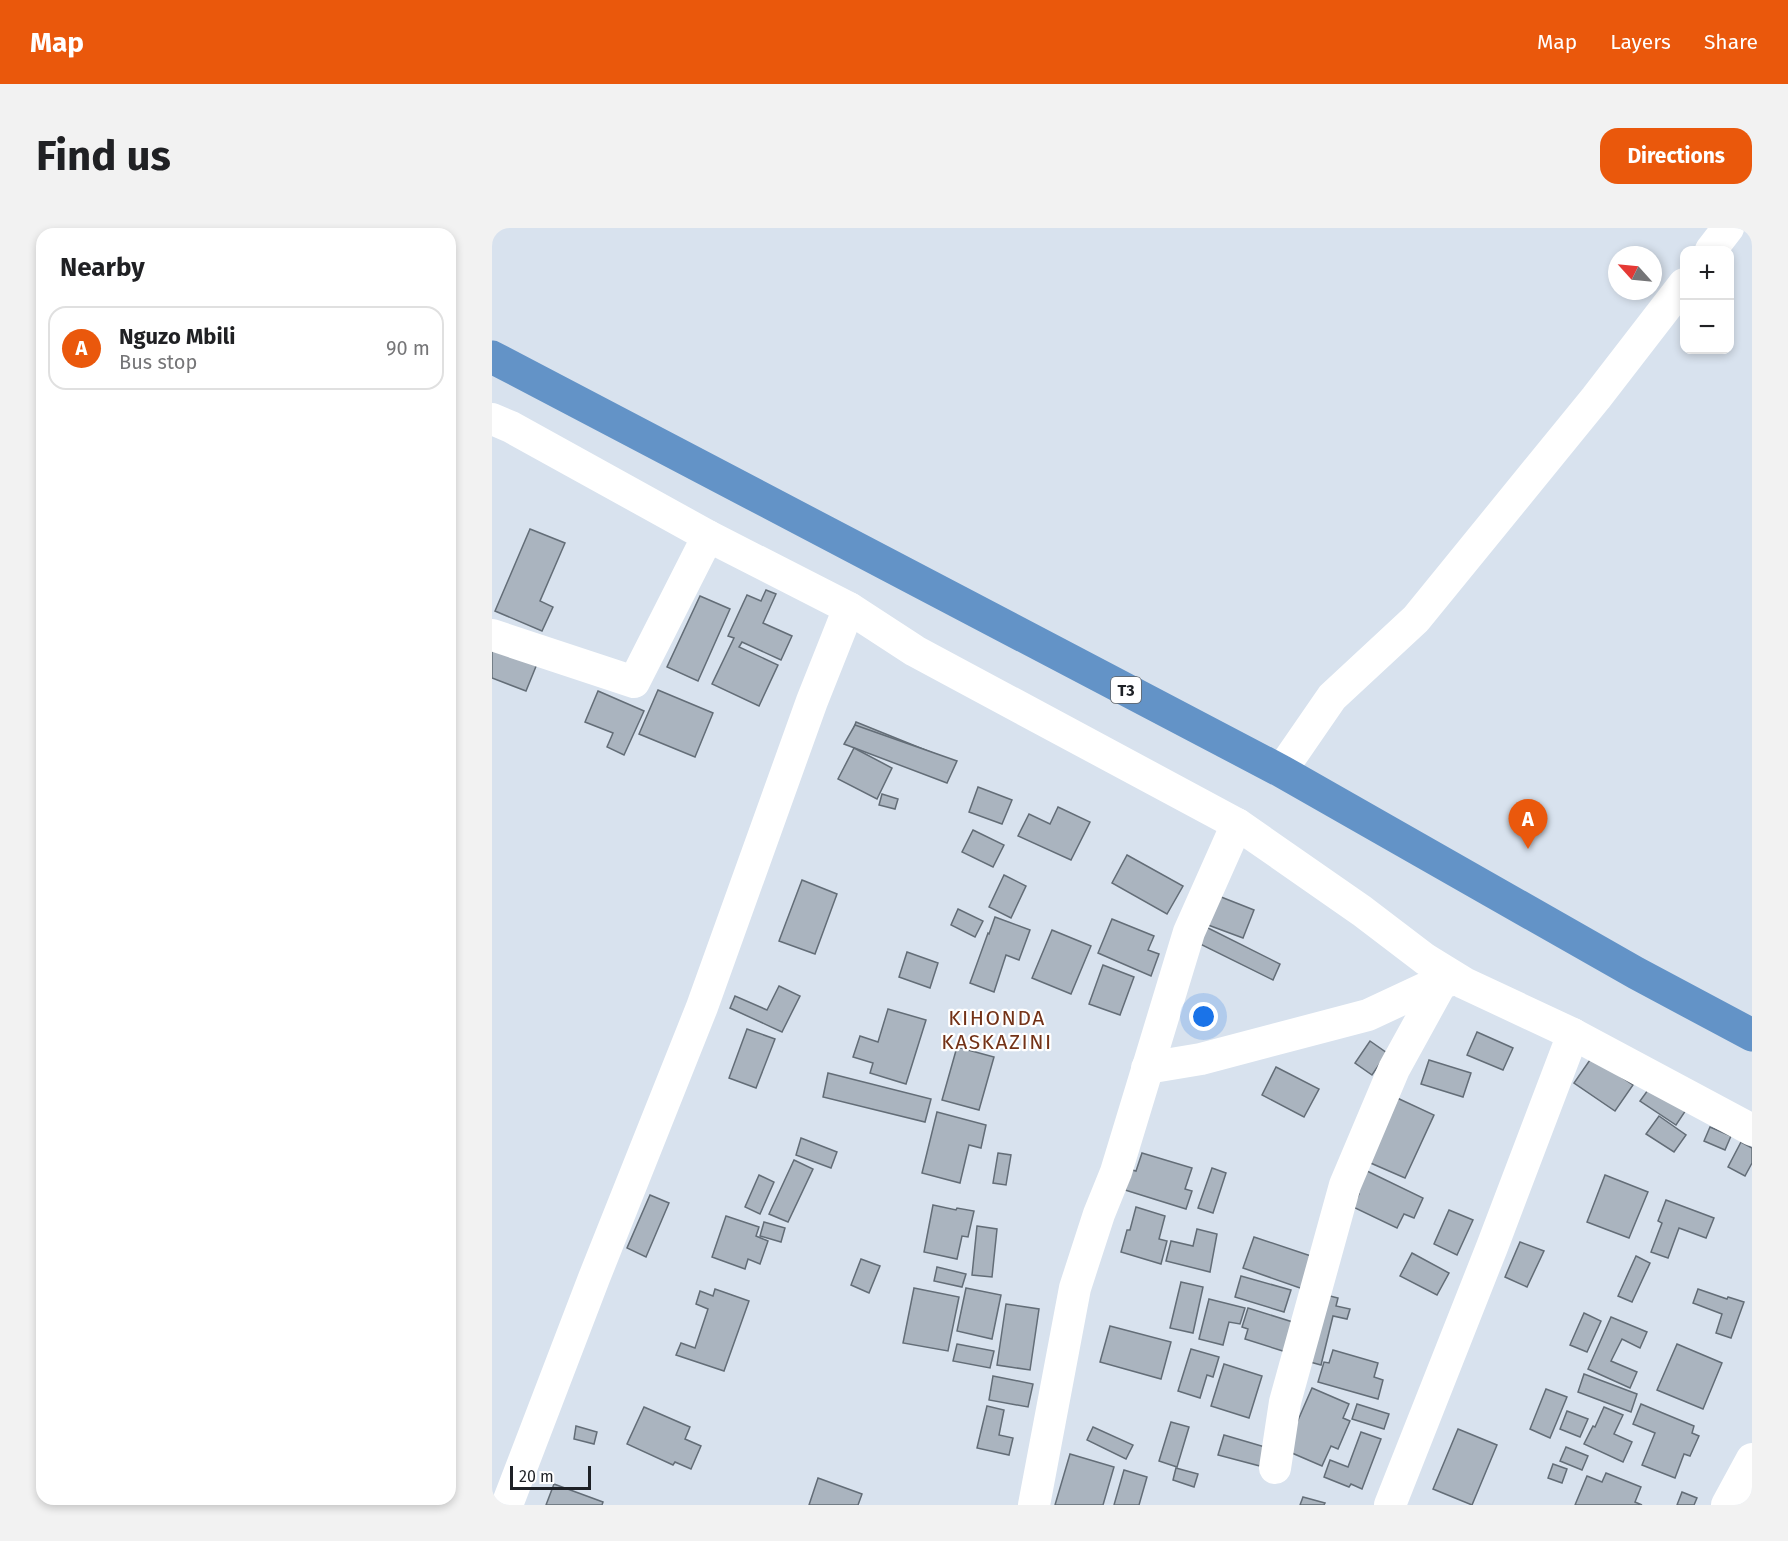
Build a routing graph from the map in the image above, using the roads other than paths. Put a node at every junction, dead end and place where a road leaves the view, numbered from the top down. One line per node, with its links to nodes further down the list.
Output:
1 (1728, 228): 2 (street)
2 (1714, 246)
3 (1680, 289): 9 (street)
4 (492, 357): 9 (highway, T3)
5 (492, 419): 6 (street)
6 (708, 536): 7 (street); 8 (street)
7 (849, 608): 10 (street); 18 (street)
8 (492, 635)
9 (1281, 771): 13 (highway, T3)
10 (1237, 824): 11 (street); 14 (street)
11 (1454, 981): 12 (street); 14 (street); 17 (street)
12 (1573, 1034): 15 (street); 20 (street)
13 (1752, 1035)
14 (1147, 1068): 19 (street)
15 (1752, 1130)
16 (1752, 1459): 21 (street)
17 (1275, 1468)
18 (507, 1505)
19 (1034, 1505)
20 (1390, 1505)
21 (1727, 1505)

